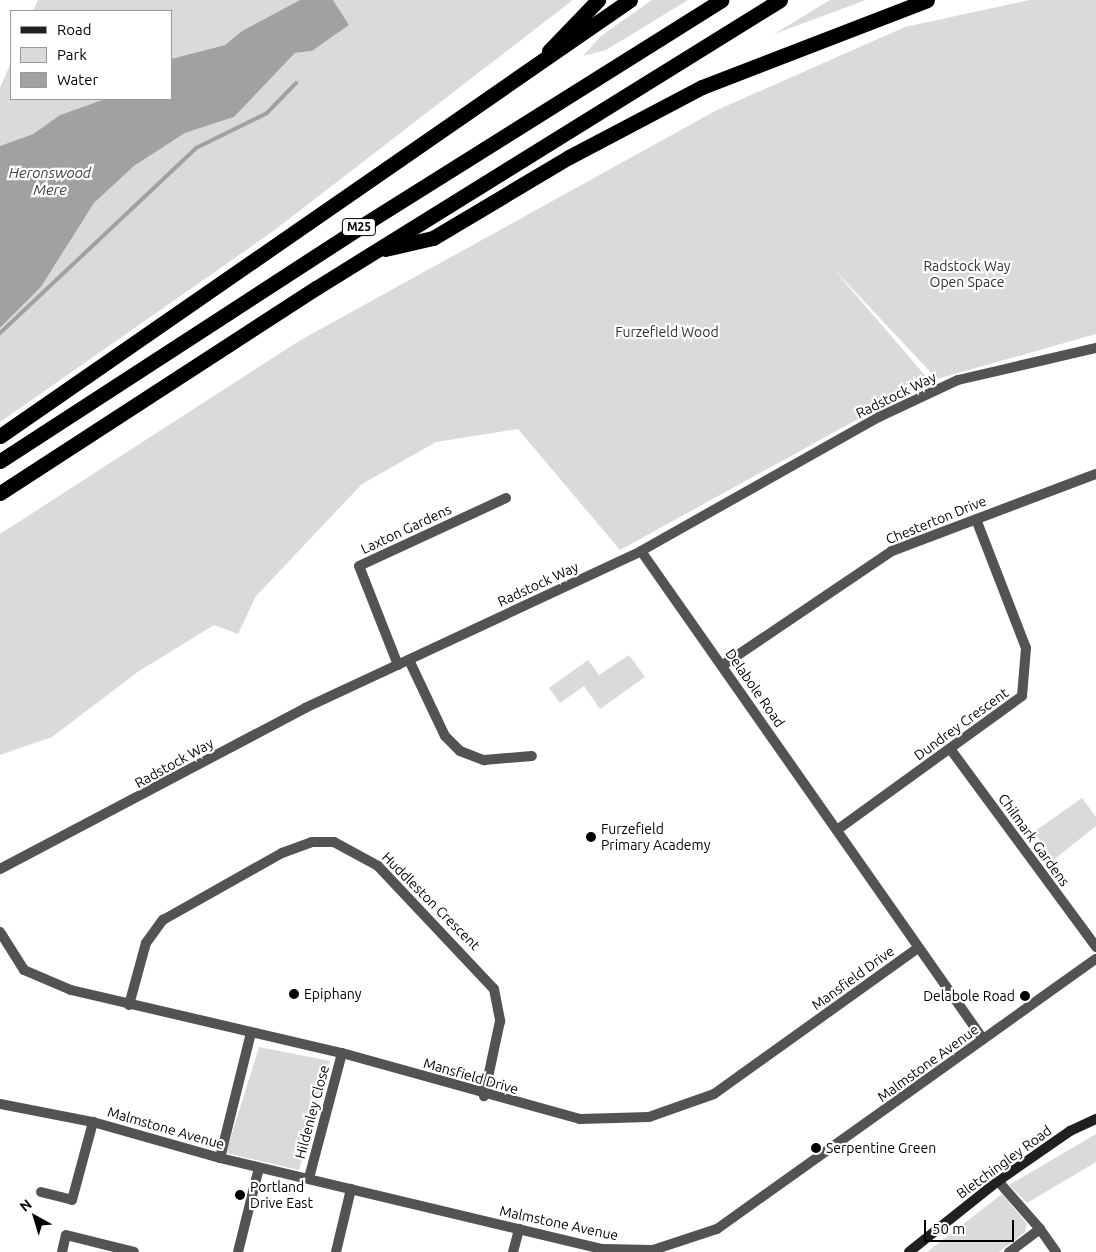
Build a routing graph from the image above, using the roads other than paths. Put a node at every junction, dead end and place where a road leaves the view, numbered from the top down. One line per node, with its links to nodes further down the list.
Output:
1 (598, 0): 6 (highway)
2 (630, 0): 6 (highway)
3 (721, 0): 10 (highway, M25)
4 (780, 0): 7 (highway, M25)
5 (927, 0): 7 (highway)
6 (537, 65): 9 (highway)
7 (374, 252): 12 (highway, M25)
8 (1096, 348): 15 (street, Radstock Way)
9 (0, 436)
10 (0, 461)
11 (1096, 474): 14 (street, Chesterton Drive)
12 (0, 493)
13 (506, 498): 17 (street, Laxton Gardens)
14 (976, 519): 18 (street, Chesterton Drive); 19 (street, Dundrey Crescent)
15 (641, 550): 16 (street, Radstock Way); 18 (street, Delabole Road)
16 (408, 660): 17 (street, Radstock Way); 20 (street)
17 (398, 665): 22 (street, Radstock Way)
18 (723, 665): 21 (street, Delabole Road)
19 (951, 750): 21 (street, Dundrey Crescent); 24 (street, Chilmark Gardens)
20 (532, 756)
21 (837, 830): 25 (street, Delabole Road)
22 (0, 869)
23 (0, 932): 27 (street, Mansfield Drive)
24 (1096, 947)
25 (918, 948): 29 (street, Delabole Road); 31 (street, Mansfield Drive)
26 (1096, 959): 29 (street, Malmstone Avenue)
27 (129, 1005): 28 (street, Mansfield Drive); 31 (street, Huddleston Crescent)
28 (251, 1032): 30 (street, Mansfield Drive); 35 (street)
29 (983, 1039): 42 (street, Malmstone Avenue)
30 (342, 1053): 31 (street, Mansfield Drive); 37 (street, Hildenley Close)
31 (484, 1096)
32 (0, 1104): 34 (street, Malmstone Avenue)
33 (1096, 1119): 38 (street, Bletchingley Road)
34 (93, 1122): 35 (street, Malmstone Avenue); 40 (street)
35 (220, 1158): 36 (street, Malmstone Avenue)
36 (258, 1168): 37 (street, Malmstone Avenue); 45 (street)
37 (309, 1178): 39 (street, Malmstone Avenue)
38 (998, 1181): 41 (street); 48 (street, Bletchingley Road)
39 (351, 1189): 42 (street, Malmstone Avenue); 46 (street)
40 (41, 1192)
41 (1040, 1228): 49 (street); 50 (street)
42 (520, 1229): 47 (street)
43 (62, 1252): 44 (street)
44 (134, 1252)
45 (238, 1252)
46 (336, 1252)
47 (513, 1252)
48 (909, 1252)
49 (1009, 1252)
50 (1056, 1252)

